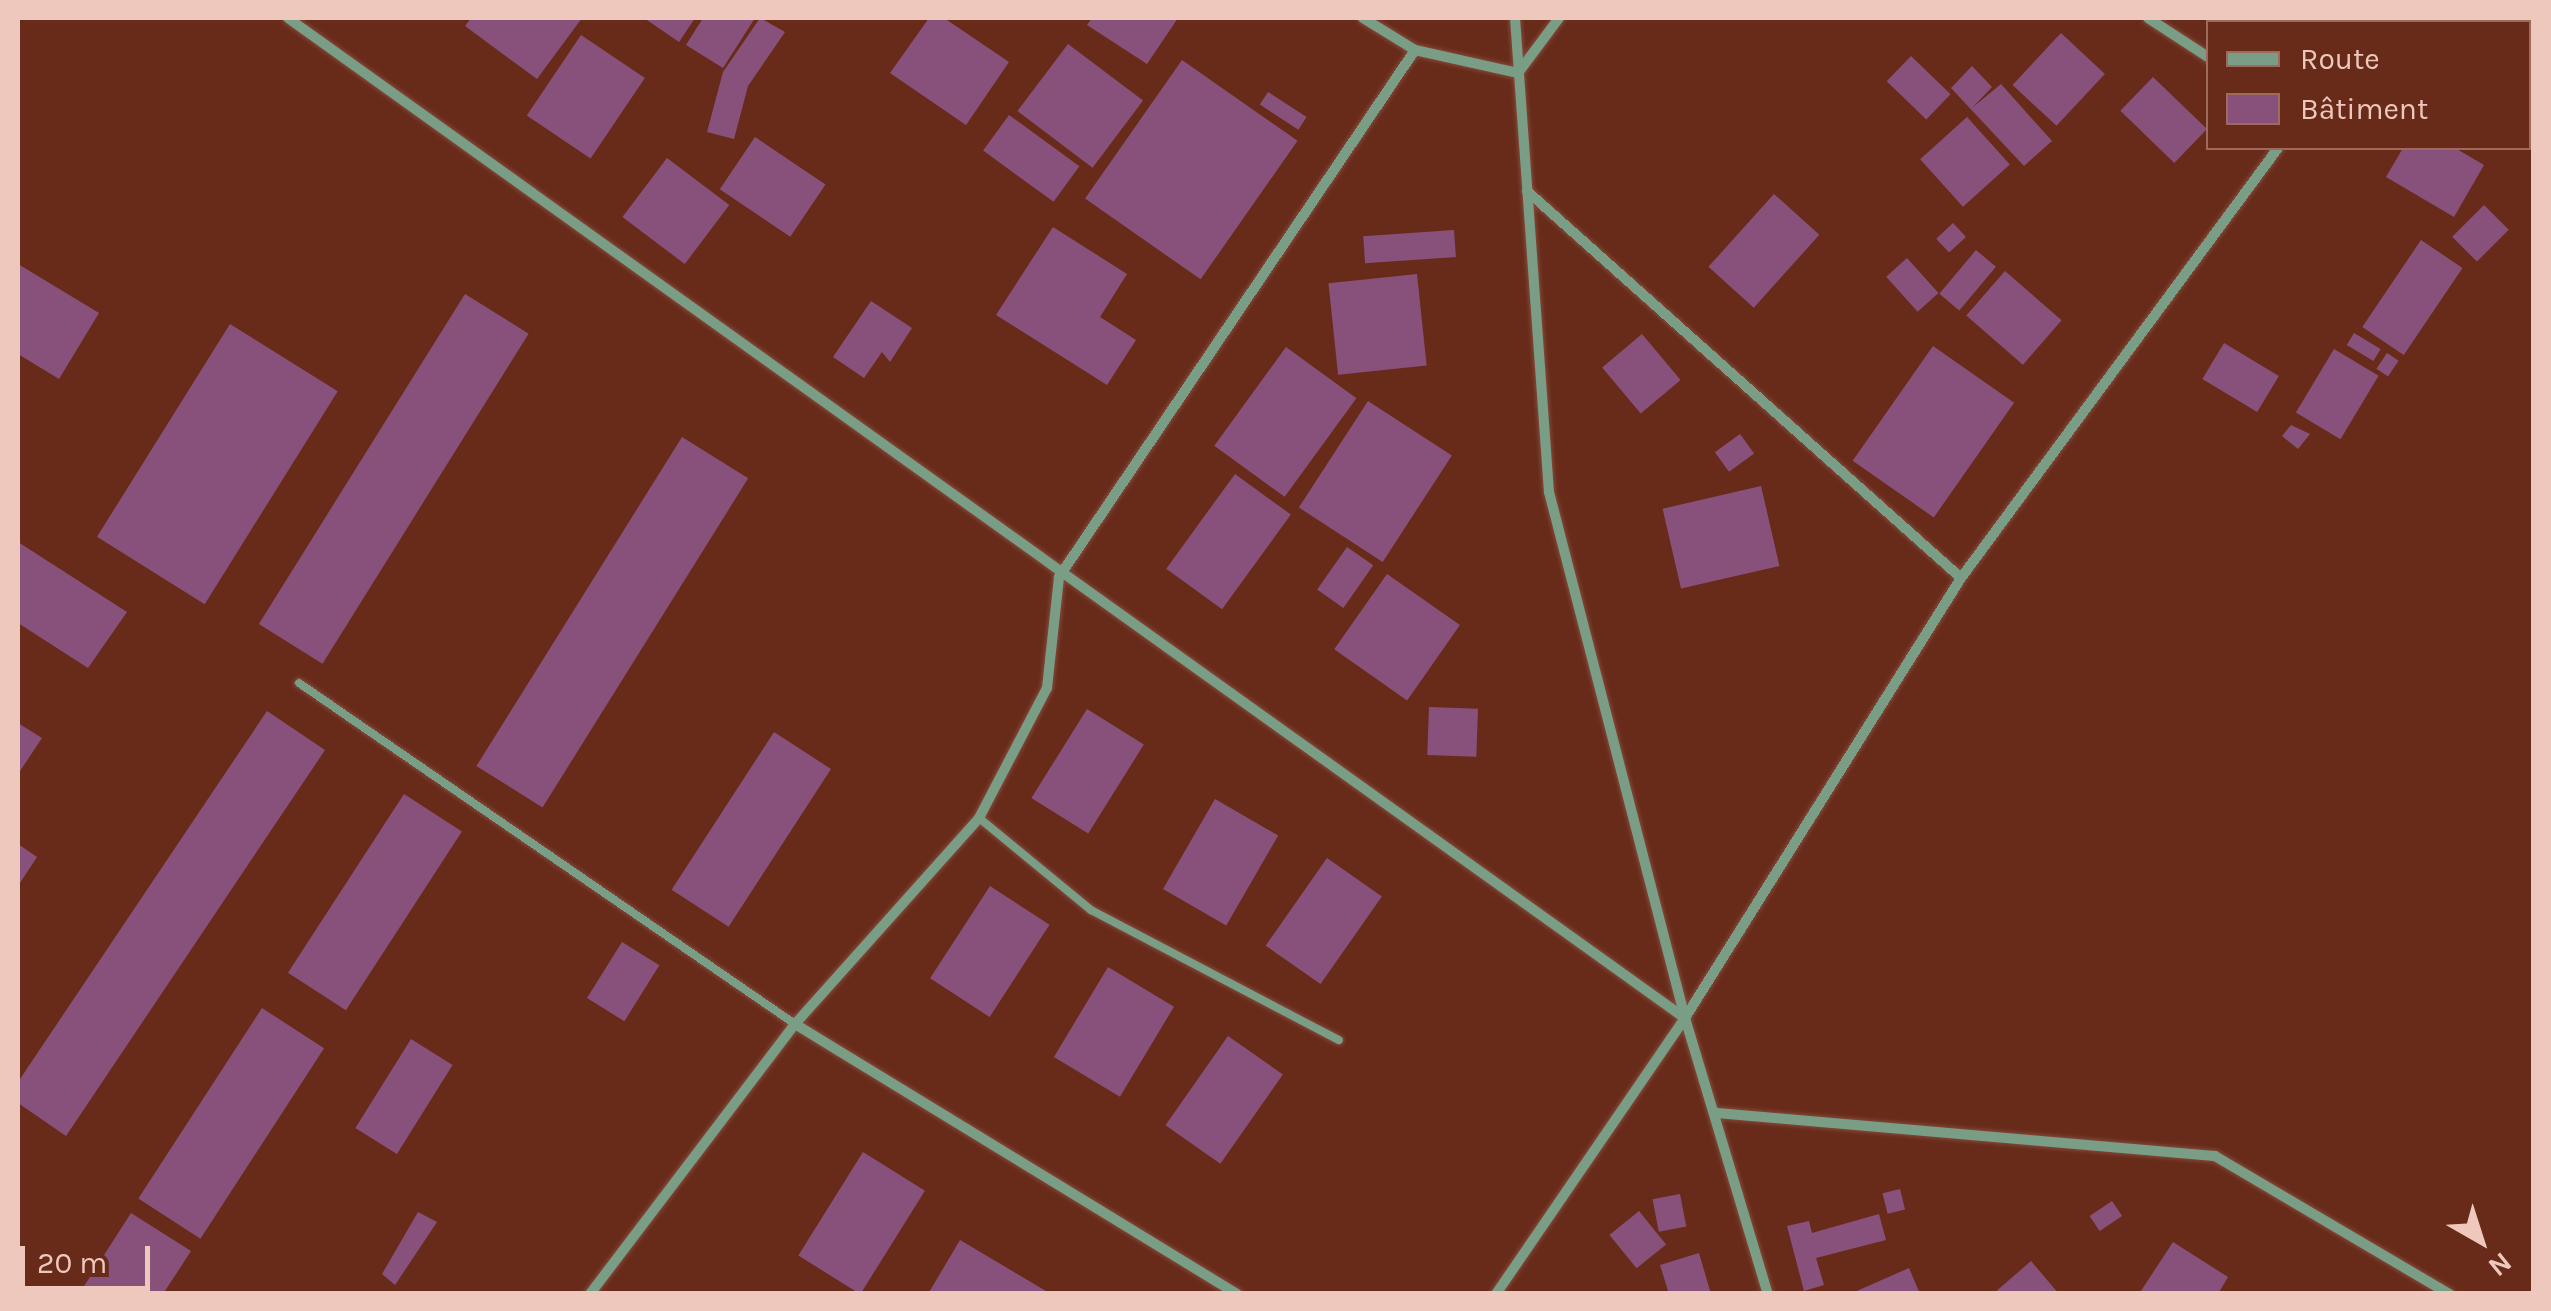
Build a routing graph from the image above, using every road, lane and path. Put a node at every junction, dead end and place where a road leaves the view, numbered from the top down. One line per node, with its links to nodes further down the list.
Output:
1 (288, 18): 11 (street)
2 (1363, 18): 6 (street)
3 (1515, 18): 8 (street)
4 (1559, 18): 8 (street)
5 (2148, 18): 7 (street)
6 (1415, 50): 8 (street); 11 (street)
7 (2206, 56)
8 (1518, 73): 10 (street)
9 (2277, 150): 12 (street)
10 (1527, 192): 12 (street); 15 (street)
11 (1060, 578): 14 (street); 15 (street)
12 (1961, 578): 15 (street)
13 (299, 683): 16 (lane)
14 (979, 818): 16 (street); 17 (lane)
15 (1685, 1018): 18 (street); 21 (street)
16 (795, 1024): 19 (street); 20 (street)
17 (1339, 1040)
18 (1716, 1113): 22 (street); 23 (street)
19 (590, 1294)
20 (1237, 1294)
21 (1496, 1294)
22 (1768, 1294)
23 (2449, 1294)

